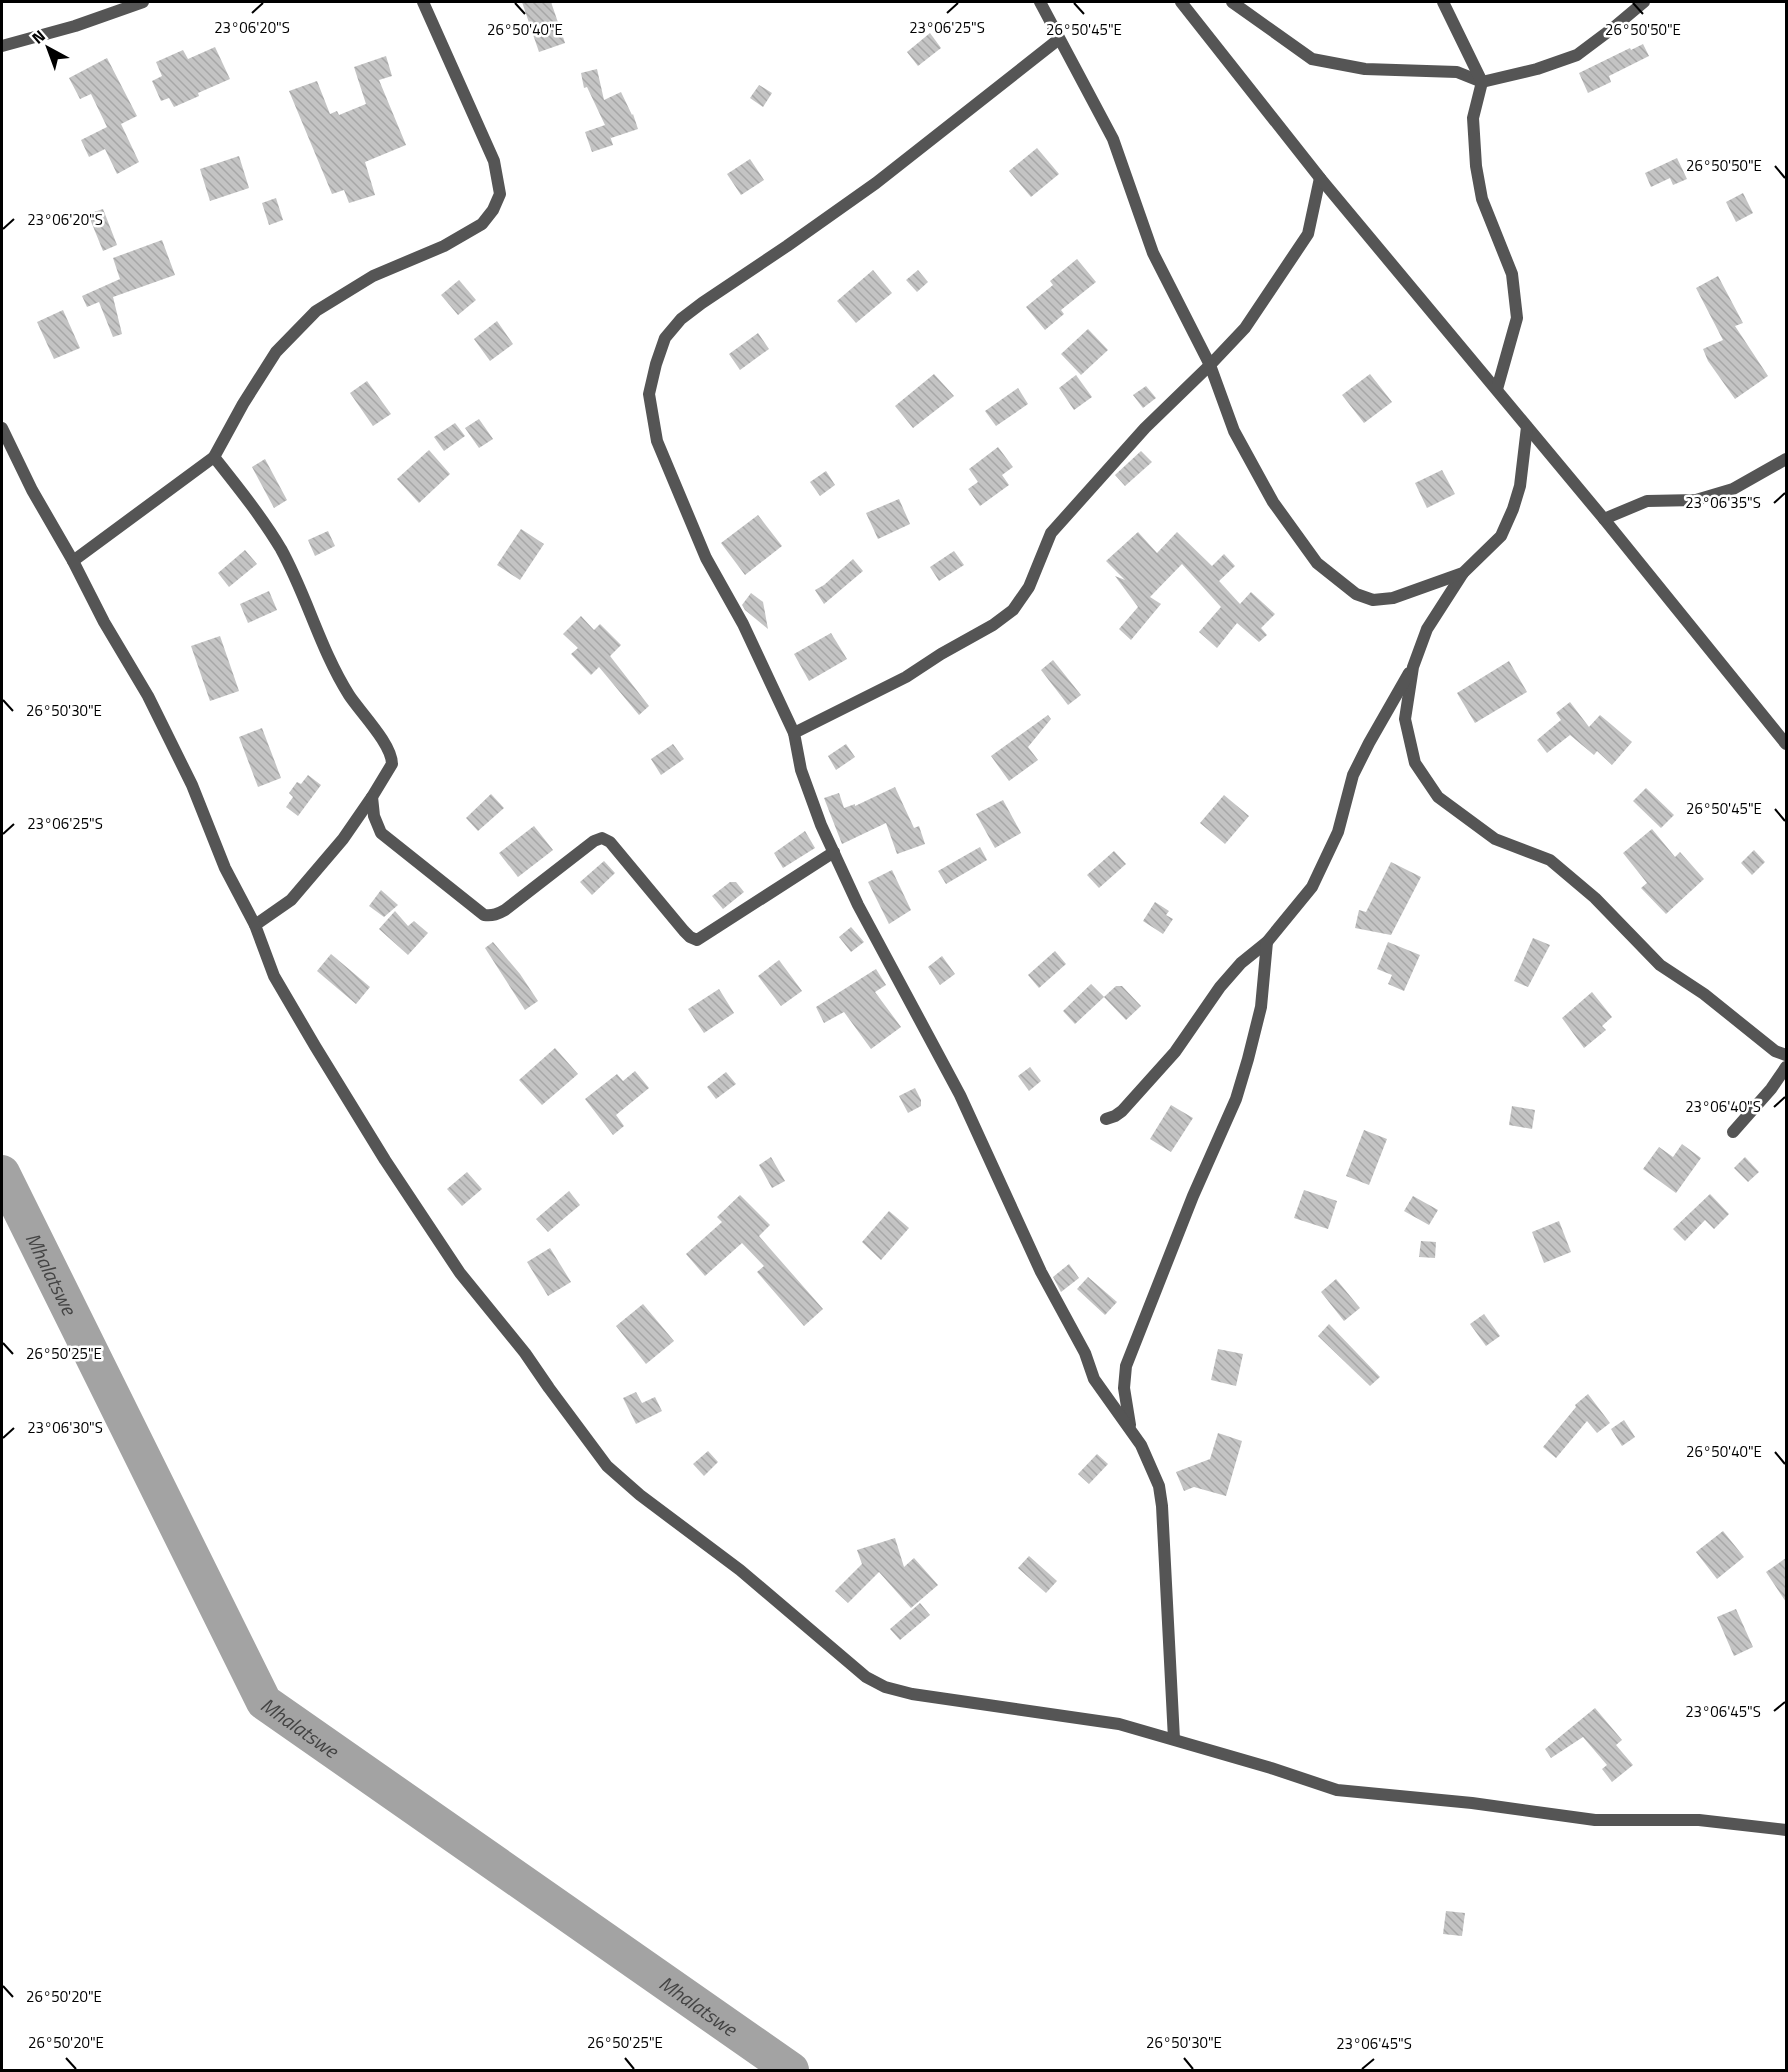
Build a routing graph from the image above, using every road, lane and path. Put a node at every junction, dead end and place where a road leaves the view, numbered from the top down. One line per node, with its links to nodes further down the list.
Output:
1 (143, 2): 9 (street)
2 (423, 2): 16 (street)
3 (1040, 2): 8 (street)
4 (1180, 2): 11 (street)
5 (1232, 2): 10 (street)
6 (1443, 2): 10 (street)
7 (1644, 2): 10 (street)
8 (1059, 39): 12 (street); 22 (street)
9 (2, 46)
10 (1482, 82): 13 (street)
11 (1320, 178): 12 (street); 13 (street)
12 (1210, 365): 20 (street); 22 (street)
13 (1497, 389): 14 (street)
14 (1527, 427): 18 (street); 20 (street)
15 (2, 428): 19 (street)
16 (214, 457): 19 (street); 24 (street)
17 (1786, 459): 18 (street)
18 (1604, 519): 23 (street)
19 (73, 561): 26 (street)
20 (1463, 573): 21 (street)
21 (1413, 667): 27 (street); 28 (street)
22 (795, 733): 25 (street)
23 (1786, 744)
24 (372, 797): 25 (street); 26 (street)
25 (834, 852): 32 (street)
26 (255, 925): 33 (street)
27 (1267, 942): 30 (street); 32 (street)
28 (1786, 1055)
29 (1786, 1067): 31 (street)
30 (1106, 1119)
31 (1733, 1132)
32 (1131, 1429): 33 (street)
33 (1174, 1739): 34 (street)
34 (1786, 1830)

